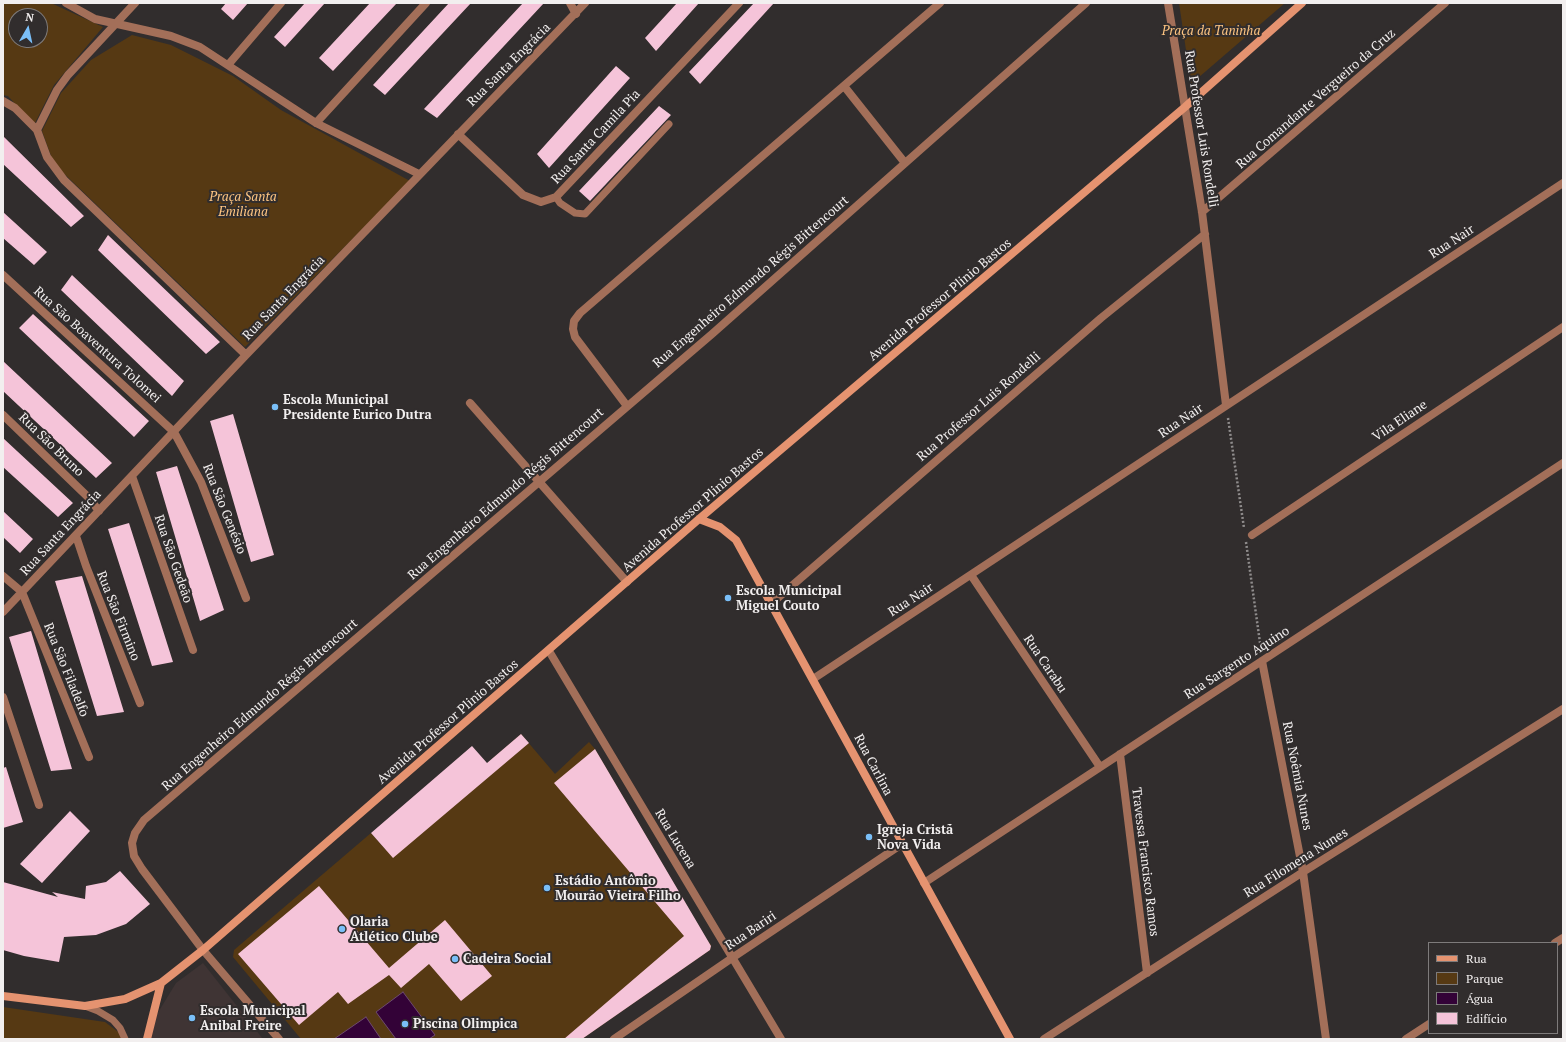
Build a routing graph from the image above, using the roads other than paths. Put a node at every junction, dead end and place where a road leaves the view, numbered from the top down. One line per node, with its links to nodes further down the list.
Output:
1 (66, 3): 14 (street)
2 (135, 3): 14 (street)
3 (281, 3): 15 (street)
4 (426, 3): 19 (street)
5 (570, 3): 13 (street)
6 (585, 3): 13 (street, Rua Santa Engrácia)
7 (739, 3): 26 (street, Rua Santa Camila Pia)
8 (940, 3): 16 (street)
9 (1086, 3): 23 (street, Rua Engenheiro Edmundo Régis Bittencourt)
10 (1168, 3): 18 (street, Rua Professor Luis Rondelli)
11 (1302, 3): 18 (street, Avenida Professor Plinio Bastos)
12 (1445, 3): 27 (street, Rua Comandante Vergueiro da Cruz)
13 (576, 14): 22 (street, Rua Santa Engrácia)
14 (115, 24): 15 (street); 21 (street)
15 (228, 65): 19 (street)
16 (844, 86): 23 (street); 34 (street)
17 (3, 101): 21 (street)
18 (1185, 107): 27 (street, Rua Professor Luis Rondelli); 41 (street, Avenida Professor Plinio Bastos)
19 (316, 123): 24 (street)
20 (669, 124): 26 (lane)
21 (37, 130): 31 (street)
22 (458, 134): 24 (street, Rua Santa Engrácia); 26 (street, Rua Santa Camila Pia)
23 (906, 162): 34 (street, Rua Engenheiro Edmundo Régis Bittencourt)
24 (420, 174): 31 (street, Rua Santa Engrácia)
25 (1563, 183): 33 (street, Rua Nair)
26 (556, 197)
27 (1202, 212): 28 (street, Rua Professor Luis Rondelli)
28 (1205, 234): 33 (street, Rua Professor Luis Rondelli); 49 (street, Rua Professor Luis Rondelli)
29 (3, 275): 36 (street, Rua São Boaventura Tolomei)
30 (1563, 327): 42 (street, Vila Eliane)
31 (246, 355): 36 (street, Rua Santa Engrácia)
32 (470, 403): 39 (street)
33 (1226, 405): 44 (street, Rua Nair)
34 (627, 406): 39 (street, Rua Engenheiro Edmundo Régis Bittencourt)
35 (3, 415): 40 (street, Rua São Bruno)
36 (174, 432): 38 (street, Rua Santa Engrácia); 48 (street, Rua São Genésio)
37 (1563, 463): 53 (street, Rua Sargento Aquino)
38 (132, 476): 40 (street, Rua Santa Engrácia); 51 (street, Rua São Gedeão)
39 (539, 482): 46 (street); 65 (street, Rua Engenheiro Edmundo Régis Bittencourt)
40 (99, 511): 43 (street, Rua Santa Engrácia)
41 (699, 519): 46 (street, Avenida Professor Plinio Bastos); 49 (street, Rua Carlina)
42 (1252, 535)
43 (76, 536): 47 (street, Rua Santa Engrácia); 56 (street, Rua São Firmino)
44 (971, 575): 54 (street, Rua Nair); 60 (street, Rua Carabu)
45 (3, 576): 47 (street)
46 (627, 582): 52 (street, Avenida Professor Plinio Bastos)
47 (22, 592): 50 (street, Rua Santa Engrácia); 59 (street, Rua São Filadelfo)
48 (246, 598)
49 (772, 603): 54 (street, Rua Carlina)
50 (3, 612)
51 (193, 650)
52 (549, 651): 65 (street, Avenida Professor Plinio Bastos); 66 (street, Rua Lucena)
53 (1262, 661): 58 (street, Rua Sargento Aquino); 63 (street, Rua Noêmia Nunes)
54 (813, 679): 62 (street, Rua Carlina)
55 (3, 697): 61 (street)
56 (140, 703)
57 (1563, 709): 63 (street, Rua Filomena Nunes)
58 (1120, 754): 60 (street, Rua Sargento Aquino); 67 (street, Travessa Francisco Ramos)
59 (89, 756)
60 (1100, 767): 64 (street, Rua Sargento Aquino)
61 (40, 805)
62 (902, 844): 64 (street, Rua Carlina); 66 (street, Rua Bariri)
63 (1303, 872): 67 (street, Rua Filomena Nunes); 79 (street, Rua Noêmia Nunes)
64 (924, 883): 77 (street, Rua Carlina)
65 (203, 950): 68 (street, Avenida Professor Plinio Bastos); 74 (street, Rua Engenheiro Edmundo Régis Bittencourt)
66 (732, 958): 75 (street, Rua Bariri); 76 (street, Rua Lucena)
67 (1147, 973): 78 (street, Rua Filomena Nunes)
68 (161, 983): 70 (street, Avenida Professor Plinio Bastos); 73 (street)
69 (3, 996): 70 (street, Avenida Professor Plinio Bastos)
70 (85, 1006): 72 (lane)
71 (1428, 1025): 80 (street)
72 (125, 1039)
73 (147, 1039)
74 (279, 1039)
75 (614, 1039)
76 (781, 1039)
77 (1010, 1039)
78 (1044, 1039)
79 (1326, 1039)
80 (1406, 1039)

